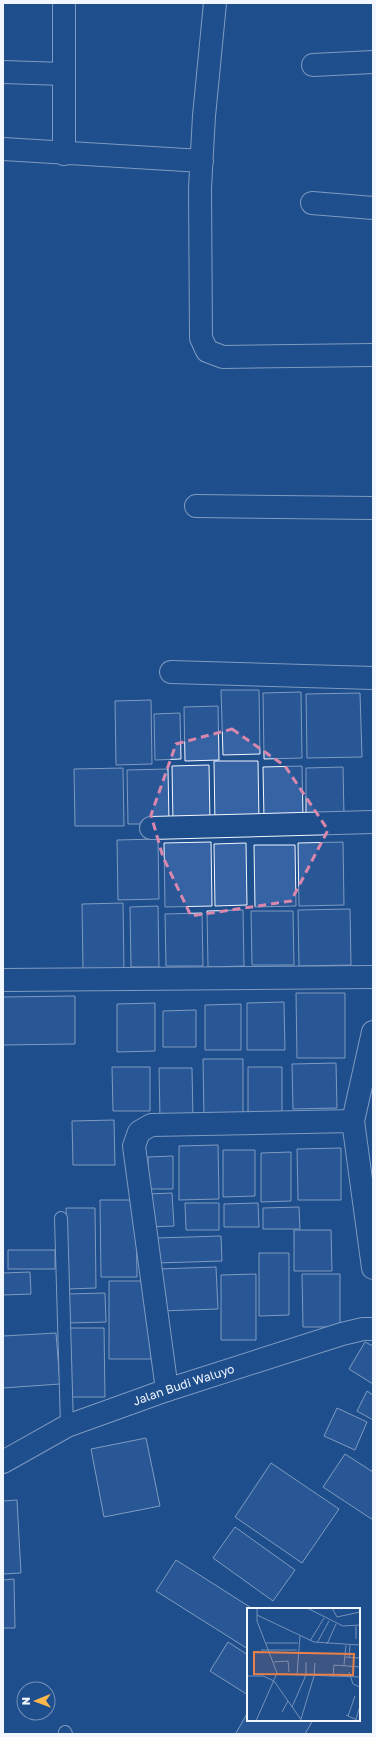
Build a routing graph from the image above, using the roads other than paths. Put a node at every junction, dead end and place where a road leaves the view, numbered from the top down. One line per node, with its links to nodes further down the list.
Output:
1 (64, 3): 6 (street)
2 (215, 3): 9 (street)
3 (373, 62): 4 (street)
4 (313, 65)
5 (3, 72): 6 (street)
6 (64, 74): 8 (street)
7 (3, 149): 8 (street)
8 (64, 154): 9 (street)
9 (202, 161): 12 (street)
10 (312, 203): 11 (street)
11 (373, 208)
12 (373, 355)
13 (196, 506): 14 (street)
14 (373, 508)
15 (171, 672): 16 (street)
16 (373, 678)
17 (373, 822): 18 (street)
18 (152, 828)
19 (373, 977): 20 (street)
20 (3, 980)
21 (373, 1032): 22 (street)
22 (353, 1121): 24 (street); 26 (street)
23 (61, 1218): 27 (lane)
24 (373, 1268)
25 (373, 1330): 26 (street, Jalan Budi Waluyo)
26 (167, 1390): 27 (street, Jalan Budi Waluyo)
27 (67, 1426): 28 (street, Jalan Budi Waluyo)
28 (3, 1462)

